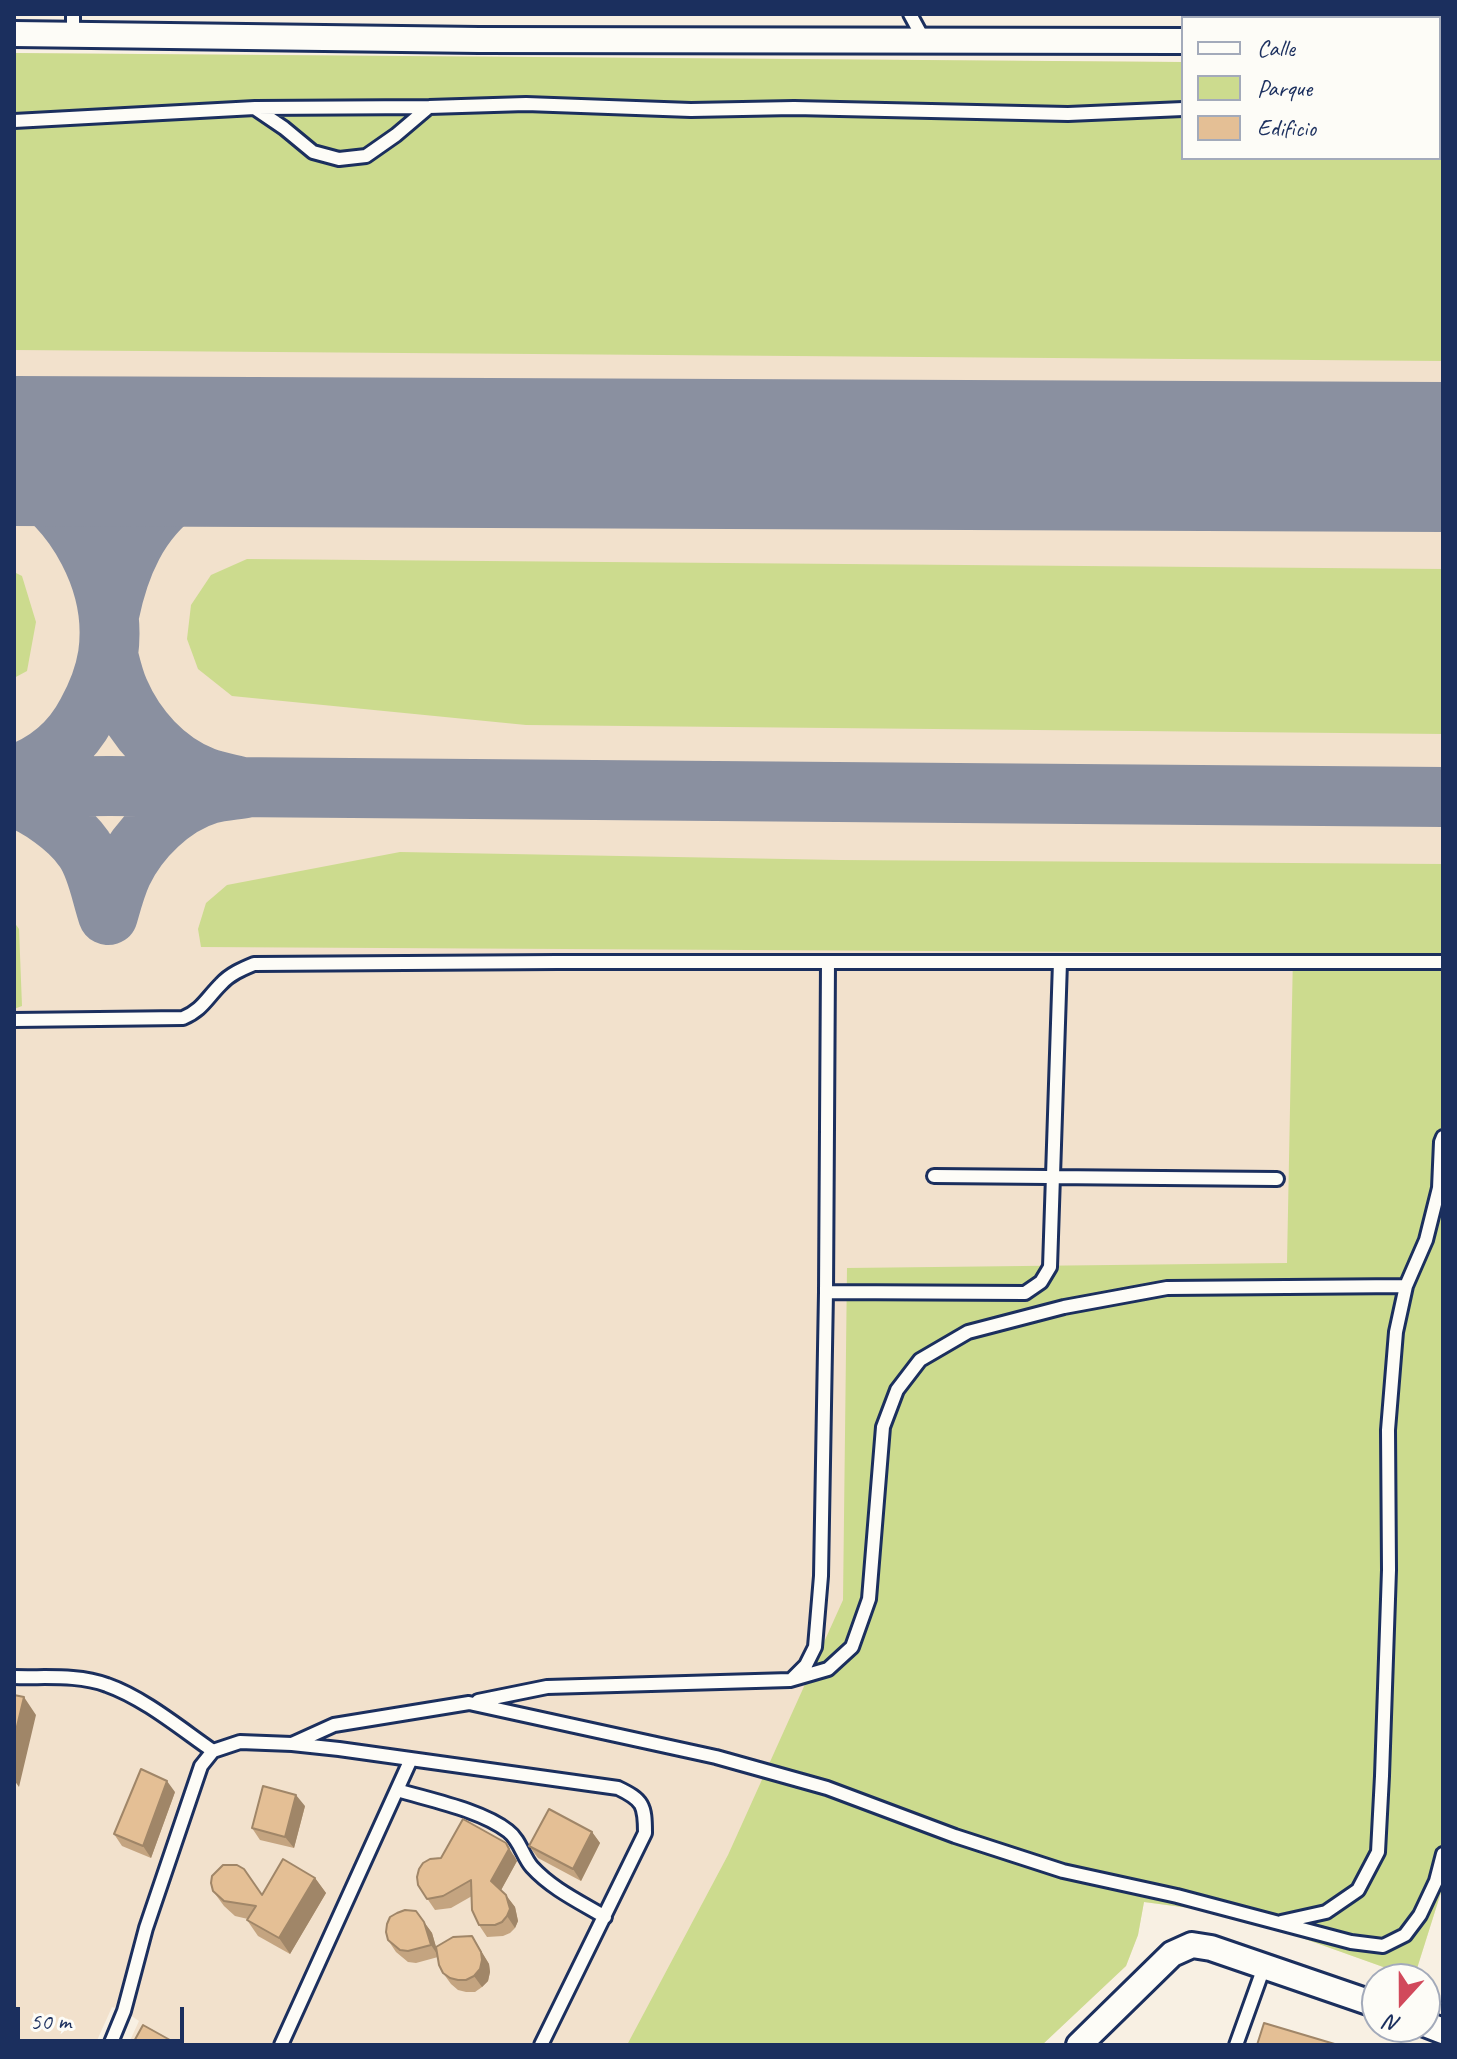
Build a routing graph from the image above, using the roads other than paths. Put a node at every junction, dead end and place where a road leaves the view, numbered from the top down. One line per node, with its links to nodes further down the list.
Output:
1 (910, 14): 4 (lane)
2 (73, 24): 3 (street); 4 (street)
3 (14, 34)
4 (924, 40): 5 (street)
5 (1181, 41)
6 (429, 107): 7 (lane); 7 (lane); 8 (lane)
7 (255, 108): 9 (lane)
8 (1181, 109)
9 (14, 121)
10 (828, 962): 11 (lane); 13 (lane); 19 (lane)
11 (1060, 962): 12 (lane); 16 (lane)
12 (1443, 962)
13 (14, 1020)
14 (1443, 1137): 18 (lane)
15 (934, 1176): 16 (lane)
16 (1052, 1177): 17 (lane); 19 (lane)
17 (1277, 1179)
18 (1406, 1286): 21 (lane); 29 (lane)
19 (826, 1292): 21 (lane)
20 (14, 1677): 24 (lane)
21 (790, 1680): 22 (lane)
22 (469, 1703): 23 (lane); 29 (lane)
23 (292, 1744): 24 (lane); 25 (lane)
24 (213, 1751): 32 (lane)
25 (411, 1759): 26 (lane); 28 (lane)
26 (397, 1790): 28 (lane); 33 (lane)
27 (1443, 1854): 29 (lane)
28 (605, 1917): 34 (lane)
29 (1278, 1922)
30 (1264, 1967): 31 (street); 35 (street); 36 (lane)
31 (1361, 2000)
32 (110, 2045)
33 (281, 2045)
34 (541, 2045)
35 (1079, 2045)
36 (1236, 2045)

